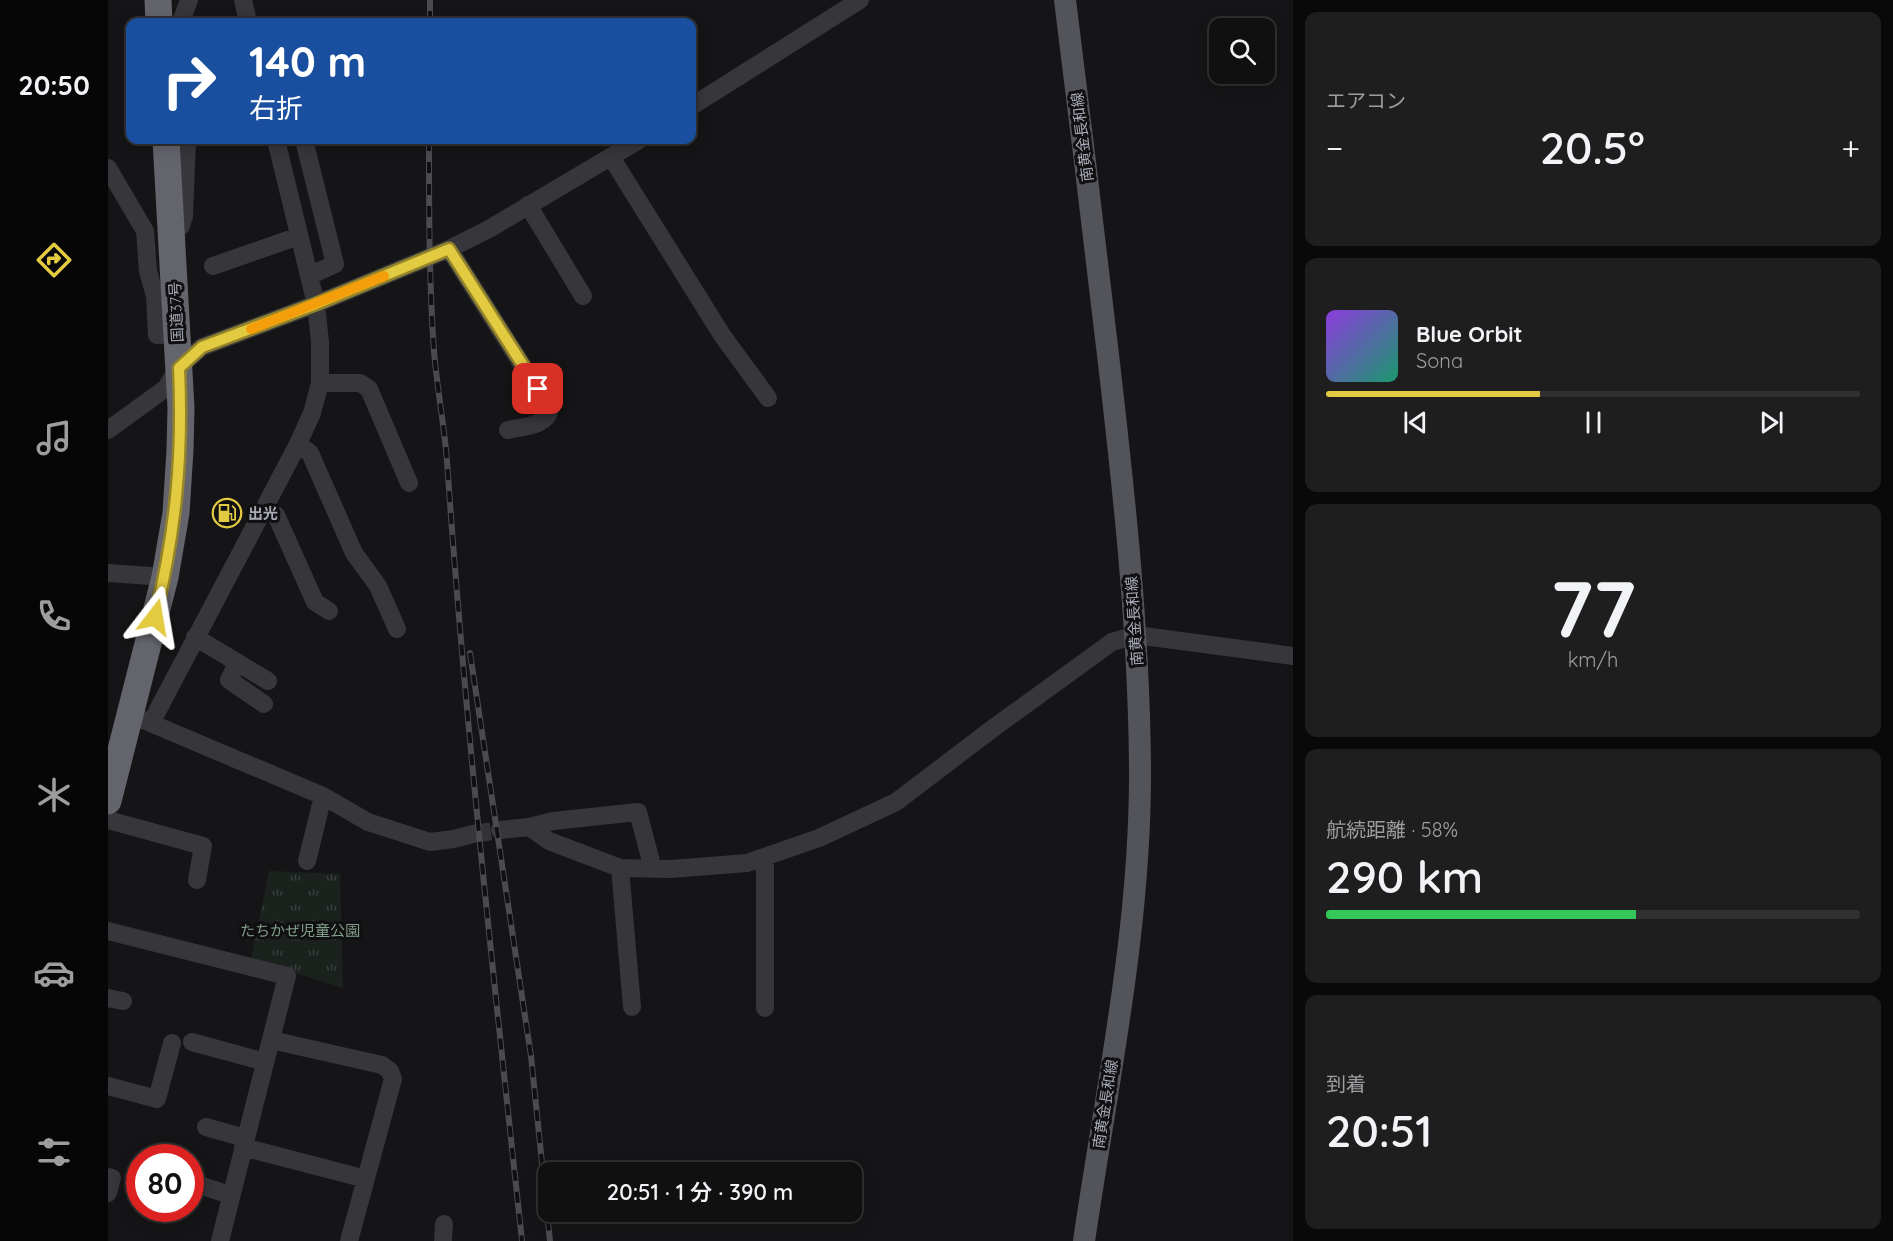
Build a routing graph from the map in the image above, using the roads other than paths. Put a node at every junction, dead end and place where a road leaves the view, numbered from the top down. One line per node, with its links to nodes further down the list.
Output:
1 (158, 0): 6 (highway)
2 (189, 0): 7 (street)
3 (243, 0): 8 (street)
4 (860, 0): 9 (street)
5 (1065, 0): 38 (main road, 南黄金長和線)
6 (159, 18)
7 (182, 18)
8 (247, 18)
9 (696, 103)
10 (166, 144): 18 (highway, 国道37号)
11 (187, 144): 18 (street)
12 (305, 144): 22 (street)
13 (632, 144): 15 (street)
14 (277, 145): 19 (street)
15 (611, 157): 17 (street); 28 (street)
16 (108, 168): 25 (street)
17 (528, 205): 20 (street); 23 (street)
18 (171, 234): 25 (highway, 国道37号)
19 (299, 236): 21 (street); 22 (street)
20 (449, 249): 24 (street); 30 (street)
21 (213, 266)
22 (309, 276): 24 (street)
23 (583, 297)
24 (316, 304): 26 (street); 27 (street)
25 (177, 334): 26 (highway, 国道37号)
26 (179, 368): 29 (street); 35 (highway, 国道37号)
27 (320, 383): 31 (street); 32 (street)
28 (768, 398)
29 (108, 430)
30 (508, 430)
31 (298, 444): 33 (street); 37 (street)
32 (409, 483)
33 (265, 507): 36 (street); 39 (street)
34 (108, 573): 35 (street)
35 (165, 576): 44 (highway, 国道37号)
36 (329, 610)
37 (397, 629)
38 (1136, 635): 40 (street); 51 (street); 73 (main road, 南黄金長和線)
39 (195, 637): 41 (street); 44 (street)
40 (1293, 656)
41 (237, 663): 42 (street); 43 (street)
42 (268, 681)
43 (264, 704)
44 (141, 719): 45 (street); 46 (highway, 国道37号)
45 (323, 796): 50 (street); 52 (street)
46 (108, 801)
47 (108, 820): 55 (street)
48 (529, 827): 49 (street); 53 (street); 54 (street)
49 (500, 830)
50 (473, 834)
51 (765, 857): 54 (street); 58 (street)
52 (307, 861)
53 (620, 868): 54 (street); 57 (street)
54 (653, 869)
55 (197, 880)
56 (108, 932): 59 (street)
57 (632, 1007)
58 (765, 1008)
59 (271, 1040): 62 (street); 67 (street)
60 (192, 1042): 62 (street)
61 (172, 1043): 63 (street)
62 (265, 1062): 65 (street)
63 (108, 1086)
64 (206, 1127): 65 (street)
65 (244, 1143): 67 (street); 70 (street)
66 (108, 1177): 69 (street)
67 (366, 1179): 72 (street)
68 (204, 1186): 70 (street)
69 (108, 1193)
70 (231, 1195): 71 (street)
71 (222, 1240)
72 (349, 1241)
73 (1084, 1241)

